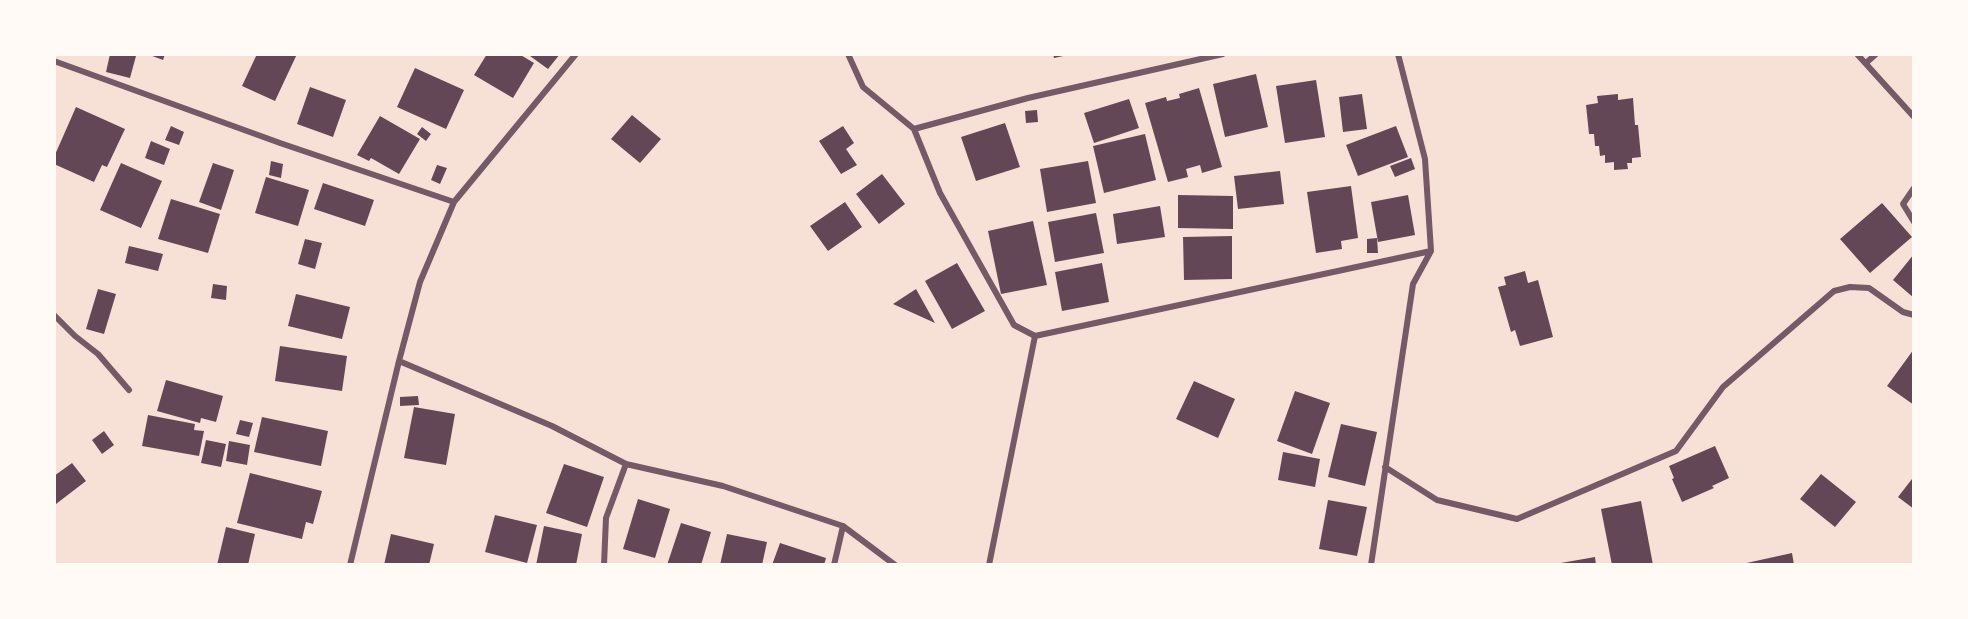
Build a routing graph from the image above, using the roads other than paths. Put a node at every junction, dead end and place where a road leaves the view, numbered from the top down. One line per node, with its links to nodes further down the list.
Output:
1 (576, 54): 12 (street)
2 (848, 54): 10 (street)
3 (1223, 54): 10 (street)
4 (1398, 54): 14 (street)
5 (1857, 54): 8 (street)
6 (1876, 54): 8 (street)
7 (54, 61): 12 (street)
8 (1866, 63): 9 (street)
9 (1914, 117)
10 (915, 129): 17 (street)
11 (1914, 188): 13 (street)
12 (454, 202): 18 (street)
13 (1914, 222)
14 (1431, 251): 17 (street); 21 (street)
15 (54, 315): 19 (street)
16 (1914, 315): 21 (street)
17 (1035, 336): 27 (street)
18 (399, 361): 20 (street); 23 (street)
19 (129, 390)
20 (626, 464): 22 (street); 24 (street)
21 (1385, 467): 28 (street)
22 (843, 526): 25 (street); 26 (street)
23 (350, 565)
24 (604, 565)
25 (834, 565)
26 (895, 565)
27 (989, 565)
28 (1371, 565)

